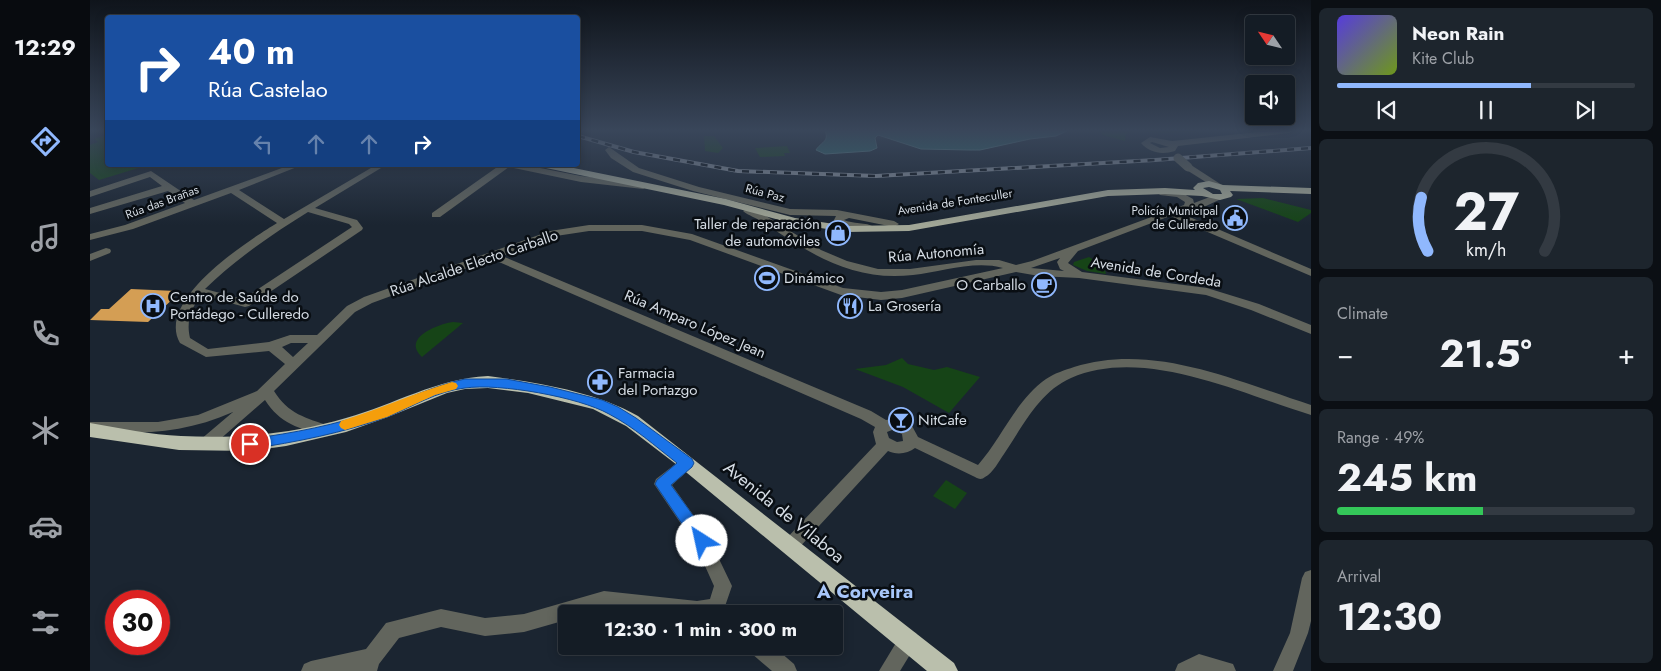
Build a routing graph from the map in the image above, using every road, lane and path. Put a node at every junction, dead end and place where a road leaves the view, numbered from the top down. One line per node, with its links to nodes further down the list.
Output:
1 (624, 162): 30 (street, Rúa Paz)
2 (1183, 162): 12 (street, bridge)
3 (158, 167): 11 (street)
4 (293, 167): 15 (street, Rúa das Brañas)
5 (379, 167): 25 (street)
6 (503, 167): 28 (street)
7 (524, 167): 13 (street)
8 (552, 167): 13 (main road, Avenida de Fonteculler)
9 (565, 167): 13 (main road)
10 (580, 167): 32 (main road)
11 (152, 174): 14 (street); 19 (street)
12 (1196, 174): 16 (street); 16 (street)
13 (585, 177): 22 (main road, Avenida de Fonteculler)
14 (170, 187): 20 (street); 26 (street)
15 (233, 190): 21 (street, Rúa das Brañas); 31 (street)
16 (1212, 191): 17 (main road); 18 (main road, Avenida de Fonteculler); 24 (street, Rúa Alcalde Electo Carballo); 34 (main road, Avenida de Fonteculler)
17 (1311, 191)
18 (1108, 193): 24 (street); 34 (main road, Avenida de Fonteculler)
19 (90, 194)
20 (184, 196): 21 (street); 23 (street)
21 (209, 198): 23 (street, Rúa das Brañas)
22 (726, 202): 29 (main road, Avenida de Fonteculler); 42 (street, Rúa Autonomía)
23 (193, 204): 36 (street, Rúa das Brañas)
24 (1191, 205): 27 (street, Rúa Alcalde Electo Carballo)
25 (307, 209): 31 (street); 45 (street)
26 (90, 211)
27 (1169, 212): 33 (street, Rúa Alcalde Electo Carballo); 35 (street)
28 (436, 215)
29 (794, 220): 30 (street); 34 (main road, Avenida de Fonteculler)
30 (851, 221): 32 (street); 34 (street)
31 (286, 222): 45 (street)
32 (838, 222)
33 (1134, 225): 35 (street); 37 (street, Rúa Alcalde Electo Carballo)
34 (892, 227)
35 (1206, 228): 43 (street)
36 (90, 237)
37 (1081, 246): 41 (street, Rúa Alcalde Electo Carballo); 44 (street, Avenida de Cordeda)
38 (106, 251): 40 (street)
39 (492, 255): 42 (street, Rúa Alcalde Electo Carballo); 47 (street, Rúa Alcalde Electo Carballo); 52 (street, Rúa Amparo López Jean)
40 (90, 258)
41 (1043, 261): 42 (street, Rúa Alcalde Electo Carballo); 44 (street, Avenida de Cordeda)
42 (1016, 268): 44 (street, Avenida de Cordeda)
43 (1311, 273)
44 (1080, 275): 46 (street, Avenida de Cordeda)
45 (198, 291): 48 (street)
46 (1311, 330)
47 (319, 339): 48 (street); 49 (street, Rúa Alcalde Electo Carballo)
48 (271, 346): 49 (street)
49 (293, 364): 50 (street, Rúa Alcalde Electo Carballo)
50 (266, 390): 53 (street); 54 (street); 56 (street, Rúa Alcalde Electo Carballo)
51 (1311, 410): 55 (street)
52 (885, 426): 55 (street); 57 (street)
53 (90, 428): 56 (highway, Avenida de Vilaboa)
54 (325, 430): 56 (highway, Avenida de Vilaboa); 58 (highway, Avenida de Vilaboa)
55 (912, 440): 57 (street)
56 (205, 444)
57 (886, 444): 59 (street)
58 (687, 463): 59 (highway, Avenida de Vilaboa); 63 (street)
59 (790, 546): 65 (highway, Avenida de Vilaboa)
60 (1311, 578): 74 (street)
61 (587, 605): 62 (street)
62 (650, 605)
63 (721, 605)
64 (558, 613): 67 (street)
65 (909, 640): 70 (street); 71 (highway, Avenida de Vilaboa)
66 (768, 655): 69 (street)
67 (370, 665): 68 (street)
68 (311, 671)
69 (787, 671)
70 (889, 671)
71 (946, 671)
72 (1185, 671): 73 (street)
73 (1226, 671)
74 (1283, 671)

